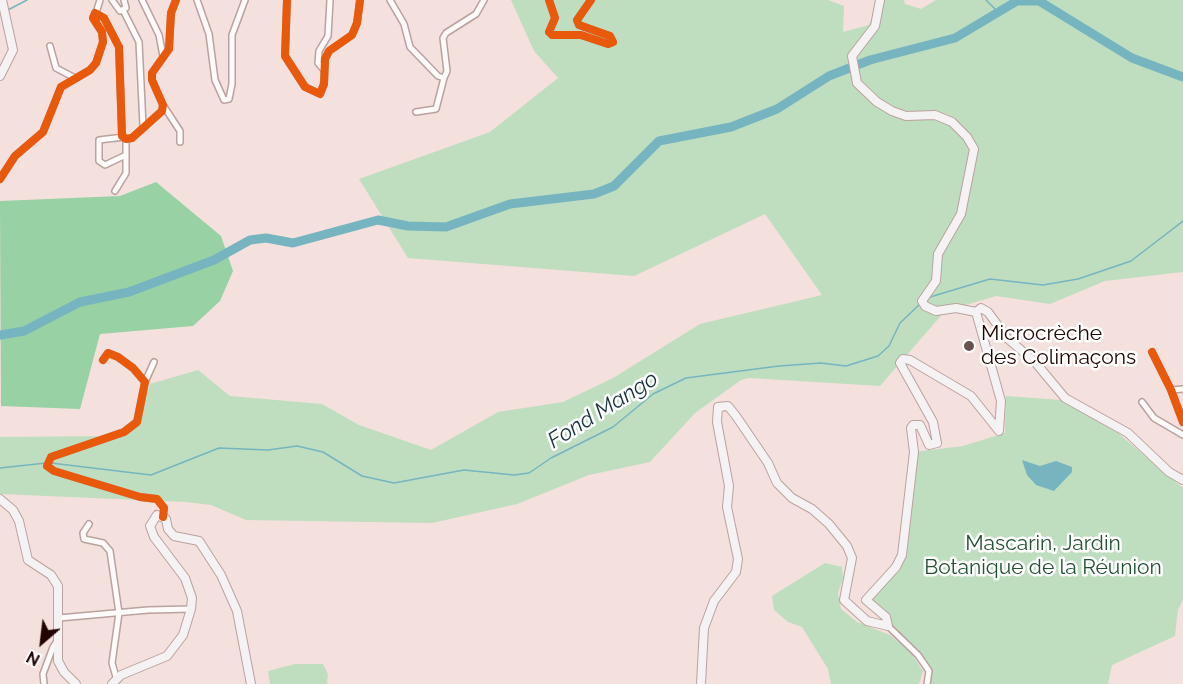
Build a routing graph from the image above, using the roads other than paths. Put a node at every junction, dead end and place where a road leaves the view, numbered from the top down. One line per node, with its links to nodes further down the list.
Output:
1 (100, 0): 18 (street)
2 (112, 0): 17 (street)
3 (124, 0): 17 (street)
4 (142, 0): 20 (street)
5 (176, 0): 20 (street)
6 (197, 0): 7 (street)
7 (246, 0)
8 (287, 0): 21 (street)
9 (330, 0): 21 (street)
10 (360, 0): 21 (street)
11 (390, 0): 24 (street)
12 (484, 0): 24 (street)
13 (549, 0): 14 (street)
14 (591, 0)
15 (880, 0): 33 (main road)
16 (3, 3): 22 (main road)
17 (123, 10): 27 (street)
18 (96, 13): 23 (street); 28 (street)
19 (50, 45): 23 (street)
20 (163, 56): 25 (street)
21 (324, 70)
22 (0, 76)
23 (75, 78): 31 (street)
24 (444, 78): 26 (street)
25 (163, 105): 27 (street); 29 (street)
26 (416, 112)
27 (143, 126): 28 (street)
28 (125, 138): 30 (street); 30 (street)
29 (180, 142)
30 (126, 155): 32 (street)
31 (0, 179)
32 (115, 190)
33 (976, 312): 43 (main road); 50 (main road)
34 (1152, 352): 39 (street)
35 (103, 360): 37 (street)
36 (154, 362): 37 (street)
37 (145, 382): 45 (street)
38 (1183, 389): 39 (street)
39 (1171, 390): 41 (street)
40 (1142, 402): 42 (street)
41 (1183, 422)
42 (1183, 435)
43 (1183, 480)
44 (0, 499): 49 (main road)
45 (163, 517): 47 (main road); 55 (main road)
46 (88, 524): 48 (street)
47 (191, 609): 48 (street); 52 (main road)
48 (119, 613): 49 (street); 52 (street)
49 (59, 618): 51 (main road)
50 (888, 626): 56 (main road); 57 (street)
51 (58, 640): 53 (street); 54 (main road)
52 (114, 681)
53 (44, 684)
54 (76, 684)
55 (251, 684)
56 (701, 684)
57 (927, 684)

